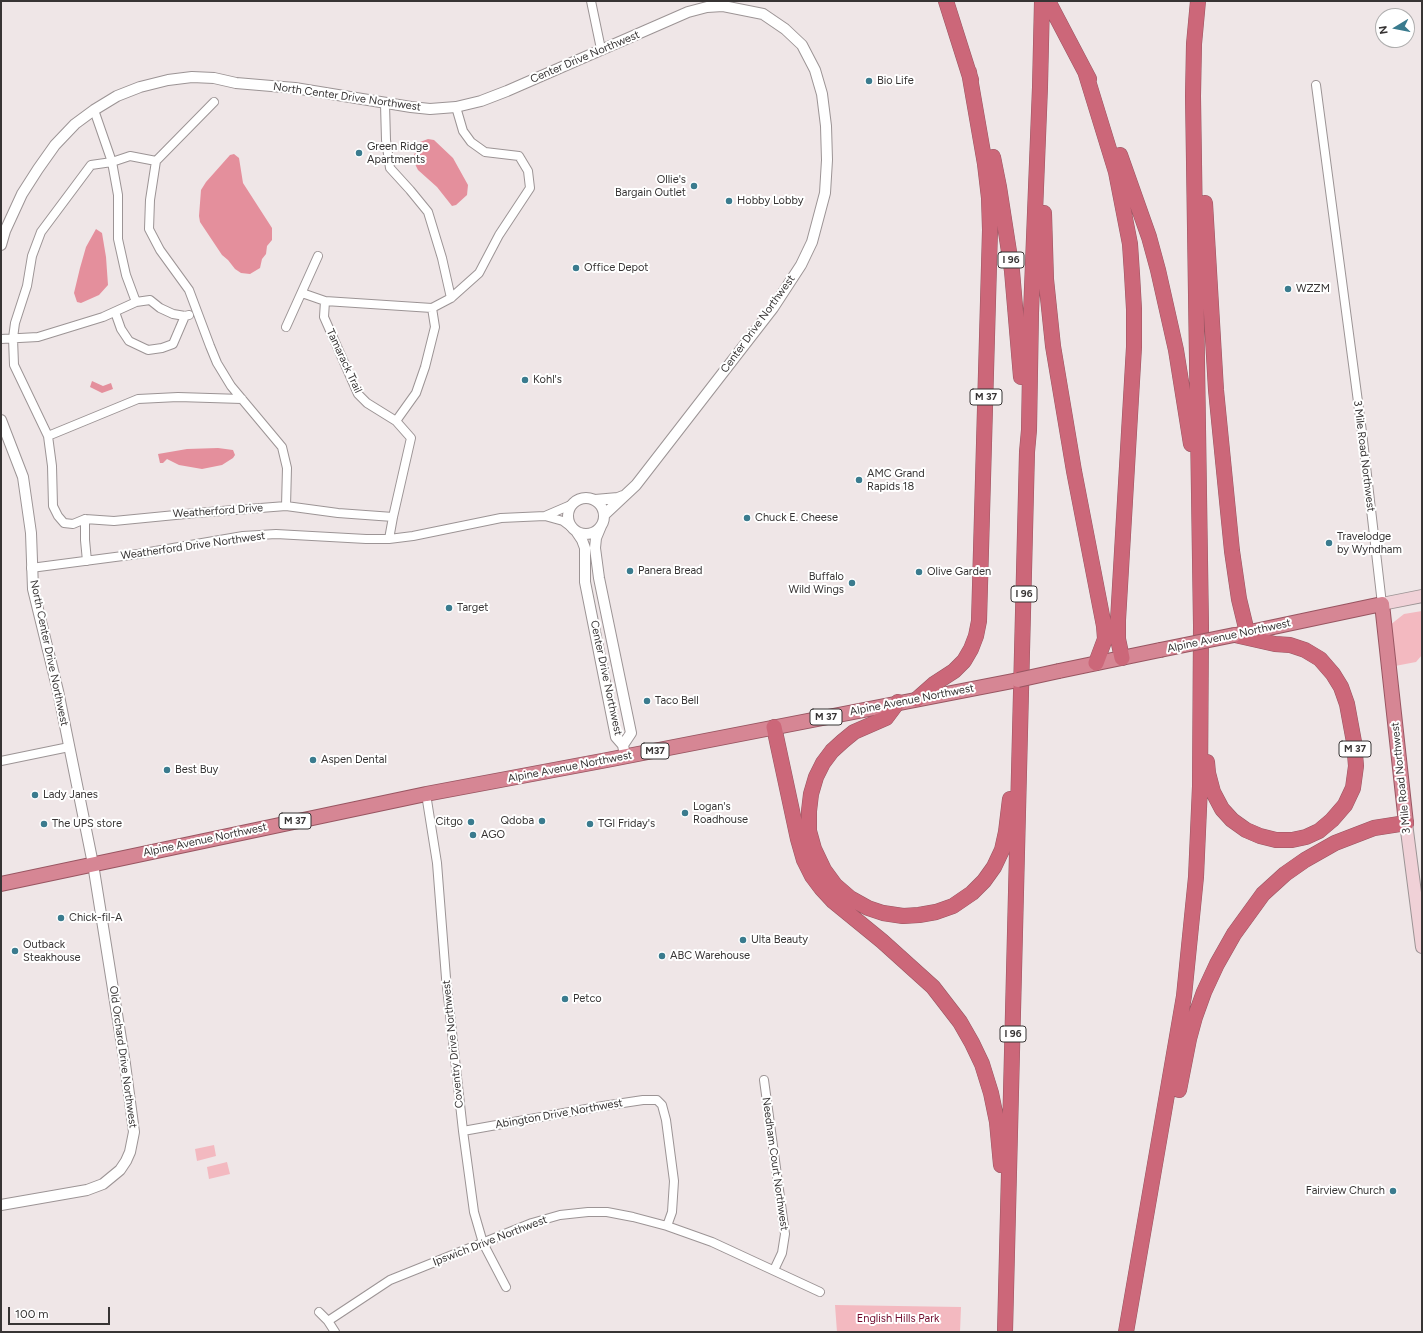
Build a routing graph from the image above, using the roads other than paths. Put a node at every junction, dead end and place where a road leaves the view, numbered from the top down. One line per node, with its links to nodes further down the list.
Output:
1 (591, 1): 6 (street)
2 (946, 1): 8 (highway, I 96)
3 (1198, 1): 5 (highway)
4 (1044, 5): 7 (highway); 15 (highway)
5 (1194, 44): 38 (highway); 52 (highway)
6 (600, 49): 10 (street, Center Drive Northwest); 36 (street, Center Drive Northwest)
7 (1085, 71): 38 (highway); 53 (highway)
8 (969, 72): 35 (highway, I 96); 56 (highway, M 37)
9 (1316, 85): 51 (street, 3 Mile Road Northwest)
10 (507, 91): 13 (street, North Center Drive Northwest)
11 (214, 102): 16 (street)
12 (385, 104): 13 (street, North Center Drive Northwest); 14 (street, North Center Drive Northwest); 21 (street)
13 (456, 106): 21 (street)
14 (94, 110): 17 (street); 18 (street, North Center Drive Northwest)
15 (1038, 143): 35 (highway); 55 (highway)
16 (156, 161): 17 (street, Weatherford Drive); 26 (street)
17 (112, 162): 23 (street); 29 (street, Weatherford Drive)
18 (1, 245)
19 (318, 256): 20 (street)
20 (302, 293): 22 (street); 28 (street)
21 (451, 298): 24 (street)
22 (325, 301): 24 (street); 33 (street, Tamarack Trail)
23 (136, 302): 25 (street); 27 (street)
24 (432, 308): 33 (street)
25 (115, 312): 27 (street); 29 (street)
26 (196, 312): 27 (street); 31 (street)
27 (185, 316)
28 (286, 327)
29 (13, 338): 30 (street); 34 (street, Weatherford Drive)
30 (1, 339)
31 (242, 399): 34 (street); 40 (street)
32 (1, 420): 49 (street, North Center Drive Northwest)
33 (396, 421): 43 (street, Tamarack Trail)
34 (48, 436): 44 (street, Weatherford Drive)
35 (1027, 452): 60 (highway, I 96)
36 (625, 496): 37 (street); 41 (street, Center Drive Northwest)
37 (595, 500): 39 (street); 41 (street)
38 (1199, 500): 58 (highway)
39 (573, 504): 42 (street, Weatherford Drive Northwest); 46 (street)
40 (286, 506): 43 (street, Weatherford Drive); 44 (street, Weatherford Drive)
41 (604, 515): 45 (street)
42 (545, 516): 46 (street, Weatherford Drive Northwest); 47 (street, Weatherford Drive Northwest)
43 (393, 517): 47 (street, Tamarack Trail)
44 (85, 519): 48 (street)
45 (602, 526): 46 (street); 63 (street, Center Drive Northwest)
46 (574, 529): 63 (street, Center Drive Northwest)
47 (389, 539): 48 (street, Weatherford Drive Northwest)
48 (88, 561): 49 (street, Weatherford Drive Northwest)
49 (32, 568): 62 (street, North Center Drive Northwest)
50 (1422, 596): 51 (main road, Alpine Avenue Northwest)
51 (1382, 604): 52 (highway, Alpine Avenue Northwest); 66 (highway, 3 Mile Road Northwest)
52 (1241, 634): 54 (highway, Alpine Avenue Northwest / M 37, bridge); 58 (highway, M 37)
53 (1118, 639): 54 (highway); 55 (highway)
54 (1122, 658): 55 (highway, Alpine Avenue Northwest / M 37)
55 (1096, 663): 56 (highway, Alpine Avenue Northwest / M 37, bridge)
56 (917, 698): 57 (highway, Alpine Avenue Northwest / M 37)
57 (898, 702): 59 (highway, Alpine Avenue Northwest / M 37); 60 (highway)
58 (1200, 716): 74 (highway)
59 (774, 728): 61 (highway, Alpine Avenue Northwest / M 37); 80 (highway)
60 (1020, 735): 80 (highway, I 96)
61 (684, 745): 63 (highway, Alpine Avenue Northwest / M37)
62 (69, 747): 64 (street); 67 (street, North Center Drive Northwest)
63 (624, 751): 65 (highway, Alpine Avenue Northwest / M 37)
64 (1, 761)
65 (426, 794): 67 (highway, Alpine Avenue Northwest / M 37); 72 (street, Coventry Drive Northwest)
66 (1406, 823): 69 (main road, 3 Mile Road Northwest); 74 (highway)
67 (93, 864): 68 (highway, Alpine Avenue Northwest / M 37); 73 (street, Old Orchard Drive Northwest)
68 (1, 884)
69 (1420, 909): 70 (main road, 3 Mile Road Northwest)
70 (1422, 947)
71 (764, 1080): 77 (street, Needham Court Northwest)
72 (463, 1131): 75 (street, Abington Drive Northwest); 76 (street, Coventry Drive Northwest)
73 (1, 1205)
74 (1146, 1220): 85 (highway)
75 (667, 1226): 76 (street, Ipswich Drive Northwest); 77 (street, Ipswich Drive Northwest)
76 (483, 1243): 78 (street, Coventry Drive Northwest); 82 (street, Ipswich Drive Northwest)
77 (774, 1270): 79 (street, Ipswich Drive Northwest)
78 (506, 1287)
79 (820, 1292)
80 (1006, 1300): 84 (highway, I 96)
81 (319, 1312): 82 (street)
82 (328, 1321): 83 (street)
83 (335, 1332)
84 (1005, 1332)
85 (1126, 1332)

